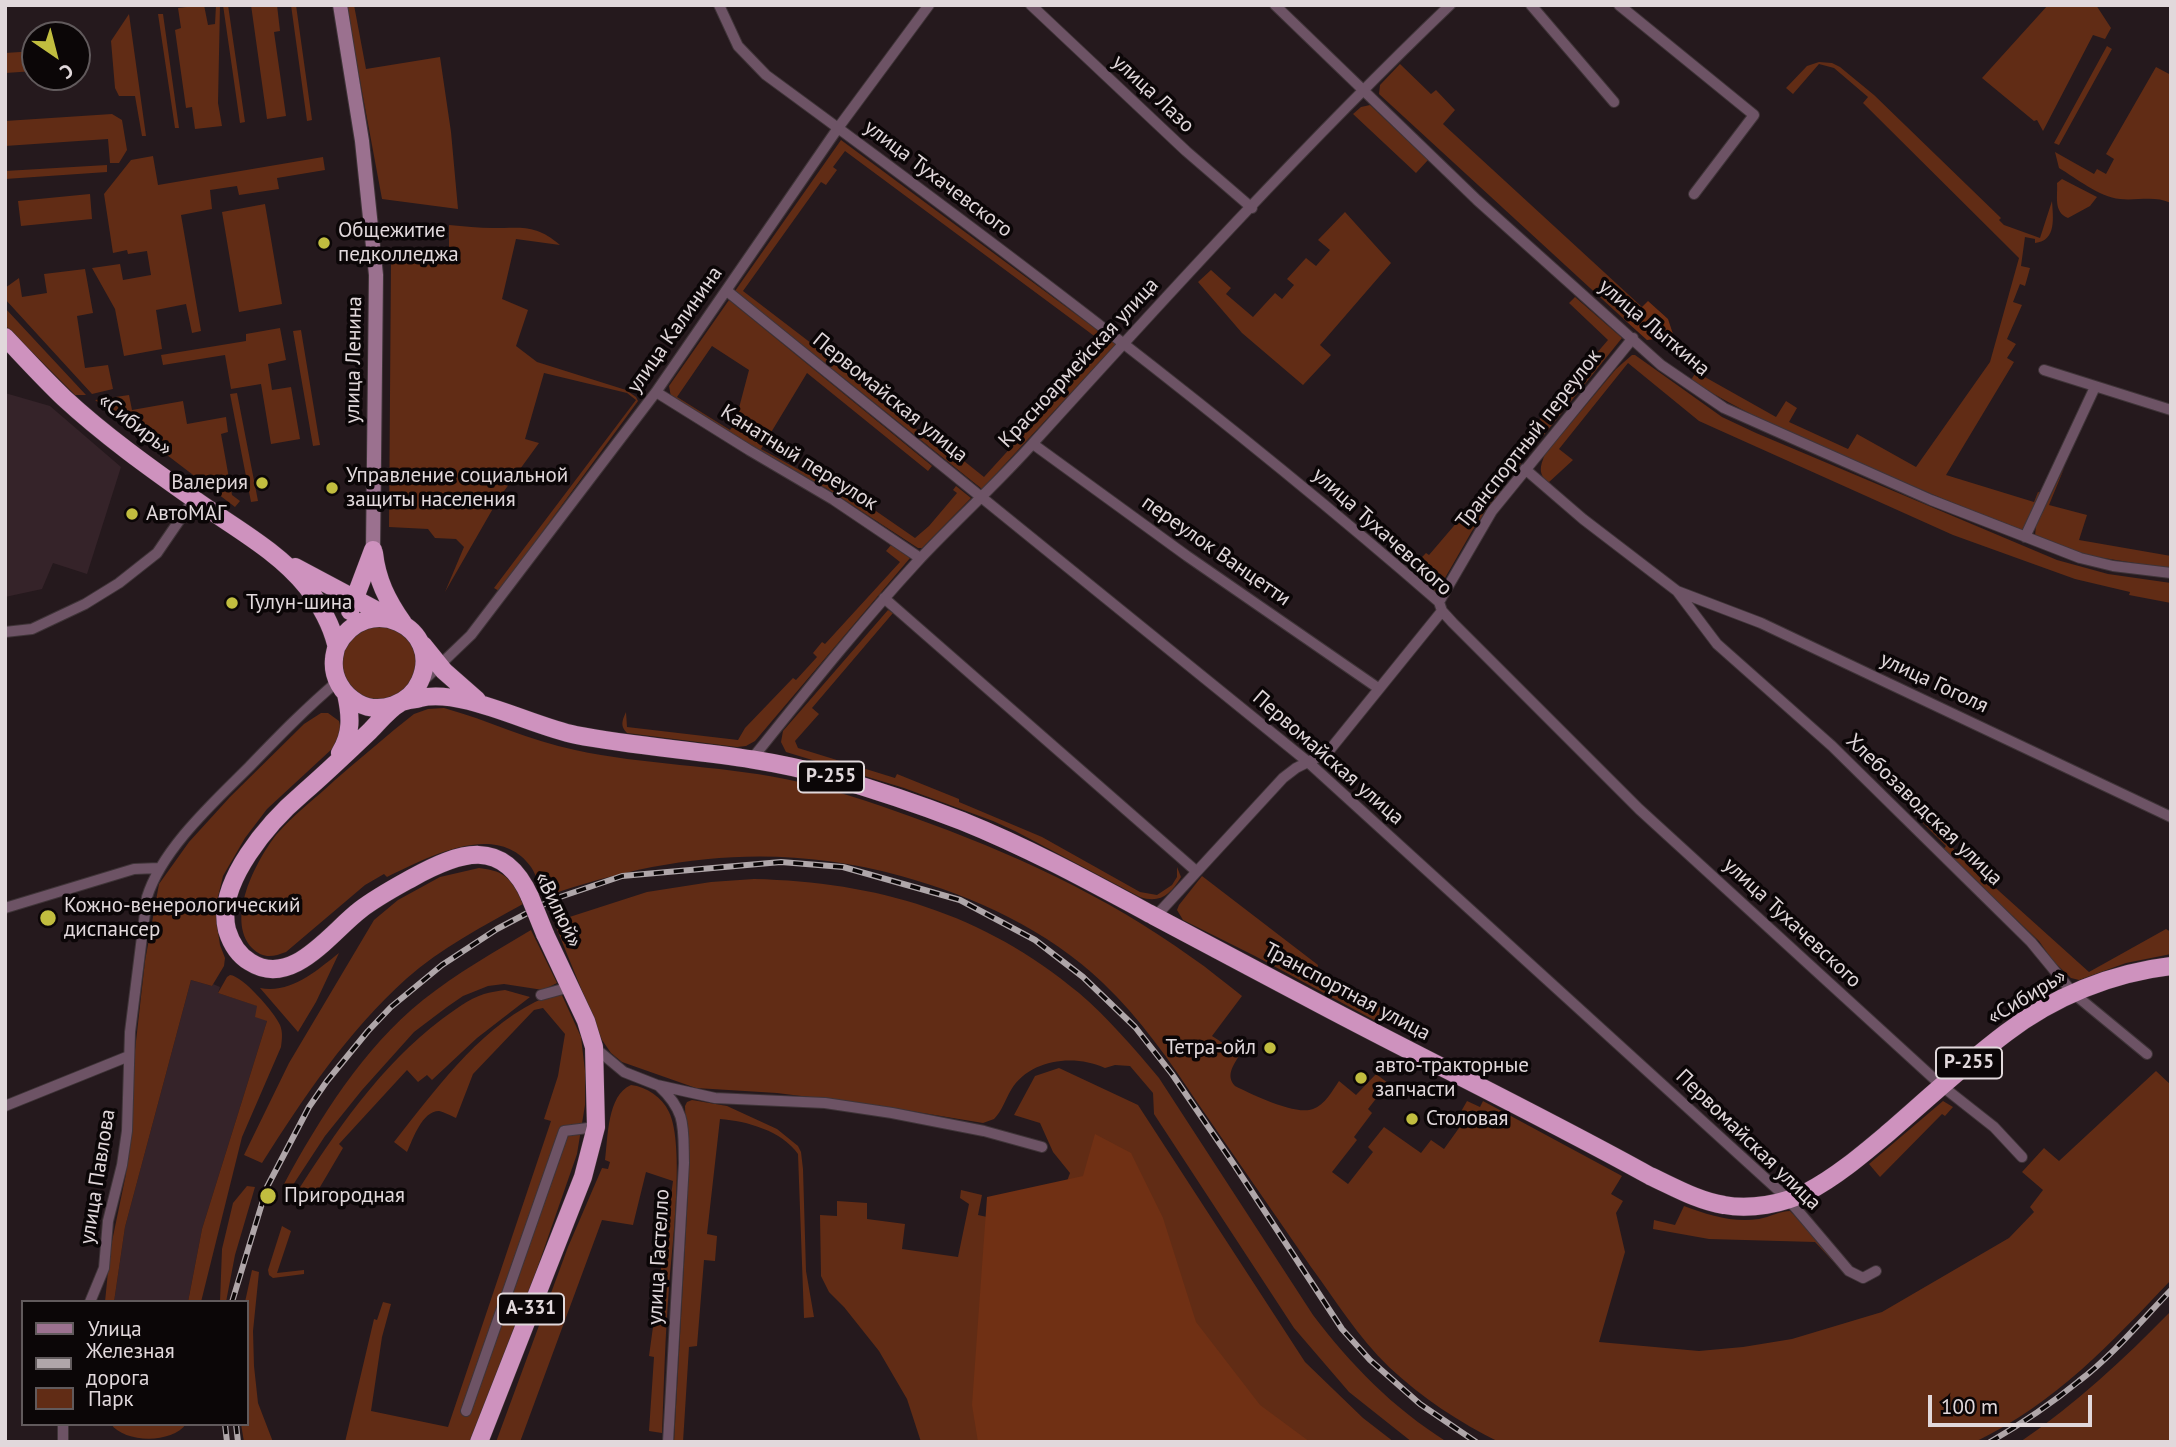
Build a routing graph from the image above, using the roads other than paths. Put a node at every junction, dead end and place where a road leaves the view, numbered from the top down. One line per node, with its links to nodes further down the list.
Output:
1 (340, 5): 27 (main road, улица Ленина)
2 (719, 5): 11 (street, улица Тухачевского)
3 (929, 5): 11 (street, улица Калинина)
4 (1031, 5): 13 (street, улица Лазо)
5 (1275, 5): 9 (street, улица Лыткина)
6 (1450, 5): 9 (street, Красноармейская улица)
7 (1531, 5): 10 (street)
8 (1619, 5): 12 (street)
9 (1363, 89): 13 (street, Красноармейская улица); 16 (street, улица Лыткина)
10 (1614, 102)
11 (838, 128): 14 (street, улица Калинина); 17 (street, улица Тухачевского)
12 (1694, 194)
13 (1252, 208): 17 (street, Красноармейская улица)
14 (727, 291): 20 (street, улица Калинина); 24 (street, Первомайская улица)
15 (5, 337): 25 (highway, «Сибирь» / Р-255)
16 (1633, 338): 23 (street, Транспортный переулок); 26 (street, улица Лыткина)
17 (1122, 343): 22 (street, Красноармейская улица); 34 (street, улица Тухачевского)
18 (2044, 370): 19 (street)
19 (2095, 387): 21 (street); 26 (street)
20 (656, 392): 28 (street, Канатный переулок); 38 (street, улица Калинина)
21 (2171, 410)
22 (1033, 444): 24 (street, Красноармейская улица); 41 (street, переулок Ванцетти)
23 (1525, 469): 31 (street); 34 (street, Транспортный переулок)
24 (981, 497): 28 (street, Красноармейская улица); 45 (street, Первомайская улица)
25 (194, 499): 29 (highway, «Сибирь» / Р-255); 36 (street)
26 (2025, 537): 30 (street, улица Лыткина)
27 (373, 550): 33 (highway); 35 (highway)
28 (920, 558): 32 (street, Красноармейская улица)
29 (282, 561): 33 (highway, Р-255); 37 (highway, Р-255)
30 (2171, 573)
31 (1677, 591): 47 (street, улица Гоголя); 54 (street, Хлебозаводская улица)
32 (884, 598): 44 (street, Красноармейская улица); 49 (street)
33 (354, 600): 35 (highway, Р-255); 37 (highway)
34 (1440, 607): 41 (street, Транспортный переулок); 60 (street, улица Тухачевского)
35 (411, 631): 37 (highway); 38 (highway, Р-255); 40 (highway)
36 (5, 632)
37 (339, 642): 39 (highway, Р-255)
38 (439, 666): 40 (street, улица Калинина); 43 (highway, Р-255)
39 (342, 687): 42 (highway, Р-255); 46 (highway, А-331); 48 (street, улица Павлова)
40 (417, 687): 42 (highway)
41 (1378, 688): 45 (street, Транспортный переулок)
42 (398, 704): 43 (highway, Р-255); 46 (highway, А-331)
43 (485, 707): 44 (highway, Р-255)
44 (751, 760): 51 (highway, Р-255)
45 (1308, 762): 49 (street, Транспортный переулок); 65 (street, Первомайская улица)
46 (329, 771): 53 (highway, «Вилюй» / А-331, bridge)
47 (2171, 817)
48 (159, 868): 50 (street); 58 (street, улица Павлова)
49 (1196, 871): 51 (street, Транспортный переулок)
50 (5, 908)
51 (1156, 917): 65 (highway, Транспортная улица / Р-255)
52 (2171, 966): 54 (highway, «Сибирь» / Р-255)
53 (570, 987): 55 (street); 56 (highway, «Вилюй» / А-331)
54 (2073, 993): 57 (street, Хлебозаводская улица); 60 (highway, «Сибирь» / Р-255)
55 (541, 995)
56 (594, 1048): 59 (street); 62 (highway, «Вилюй» / А-331)
57 (2147, 1054)
58 (129, 1056): 61 (street); 67 (street, улица Павлова)
59 (657, 1084): 63 (street); 70 (street, улица Гастелло)
60 (1942, 1087): 64 (street, улица Тухачевского); 65 (highway, «Сибирь» / Р-255)
61 (5, 1106)
62 (596, 1127): 68 (street); 69 (highway, «Вилюй» / А-331)
63 (1042, 1147)
64 (2022, 1157)
65 (1788, 1199): 66 (street, Первомайская улица)
66 (1876, 1271)
67 (91, 1300)
68 (466, 1411)
69 (479, 1442)
70 (668, 1442)

